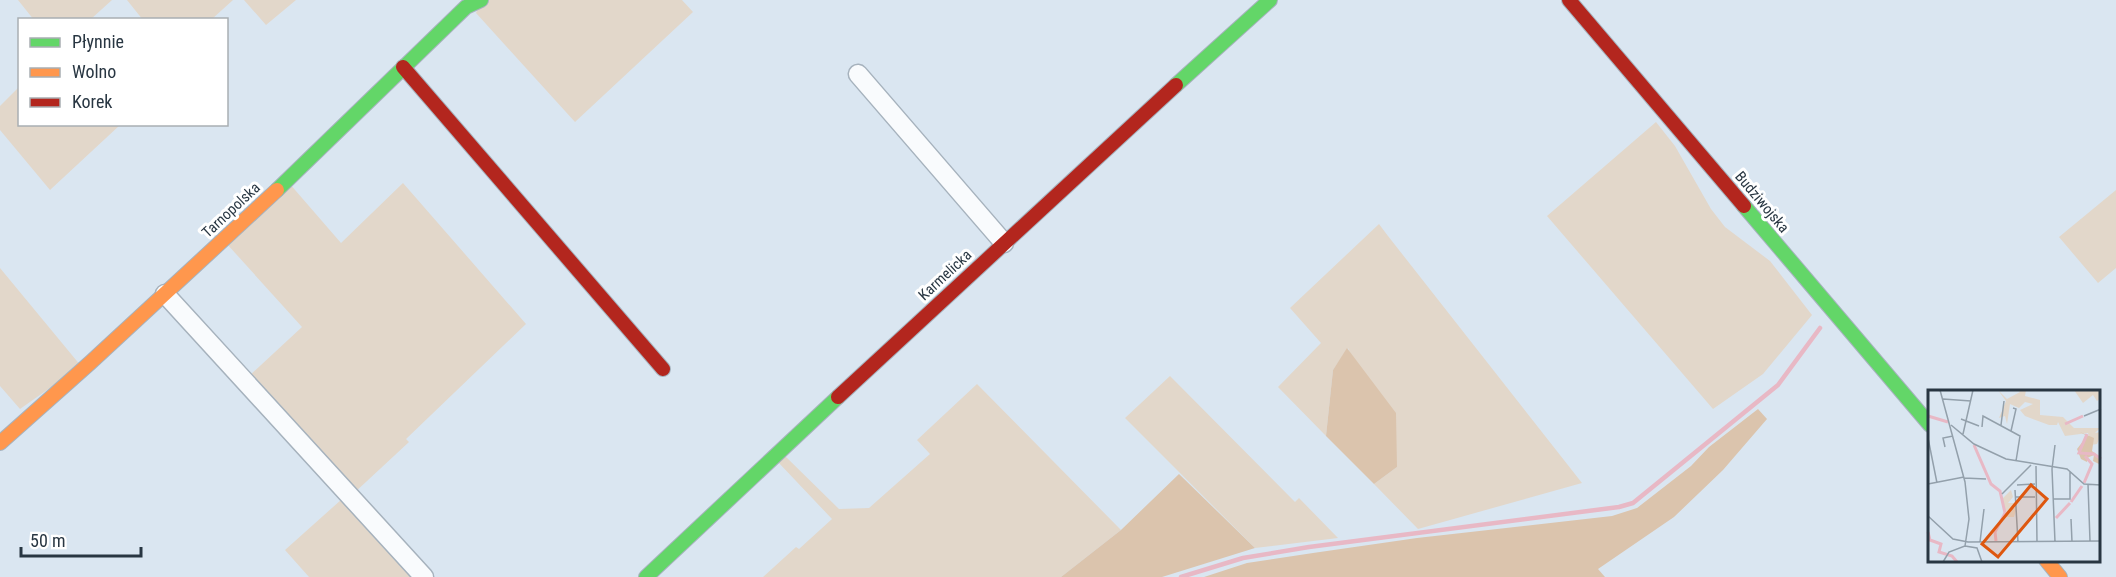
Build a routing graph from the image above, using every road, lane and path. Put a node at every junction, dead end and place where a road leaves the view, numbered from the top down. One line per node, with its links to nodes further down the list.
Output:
1 (481, 0): 4 (street, Tarnopolska)
2 (1270, 0): 6 (street, Karmelicka)
3 (1569, 0): 9 (street, Budziwojska)
4 (403, 67): 7 (street, Tarnopolska); 8 (street)
5 (858, 74): 6 (street)
6 (1004, 243): 13 (street, Karmelicka)
7 (165, 294): 10 (street, Tarnopolska); 12 (street)
8 (663, 369)
9 (1928, 422)
10 (0, 443)
11 (2047, 562): 14 (street)
12 (423, 577)
13 (646, 577)
14 (2060, 577)

